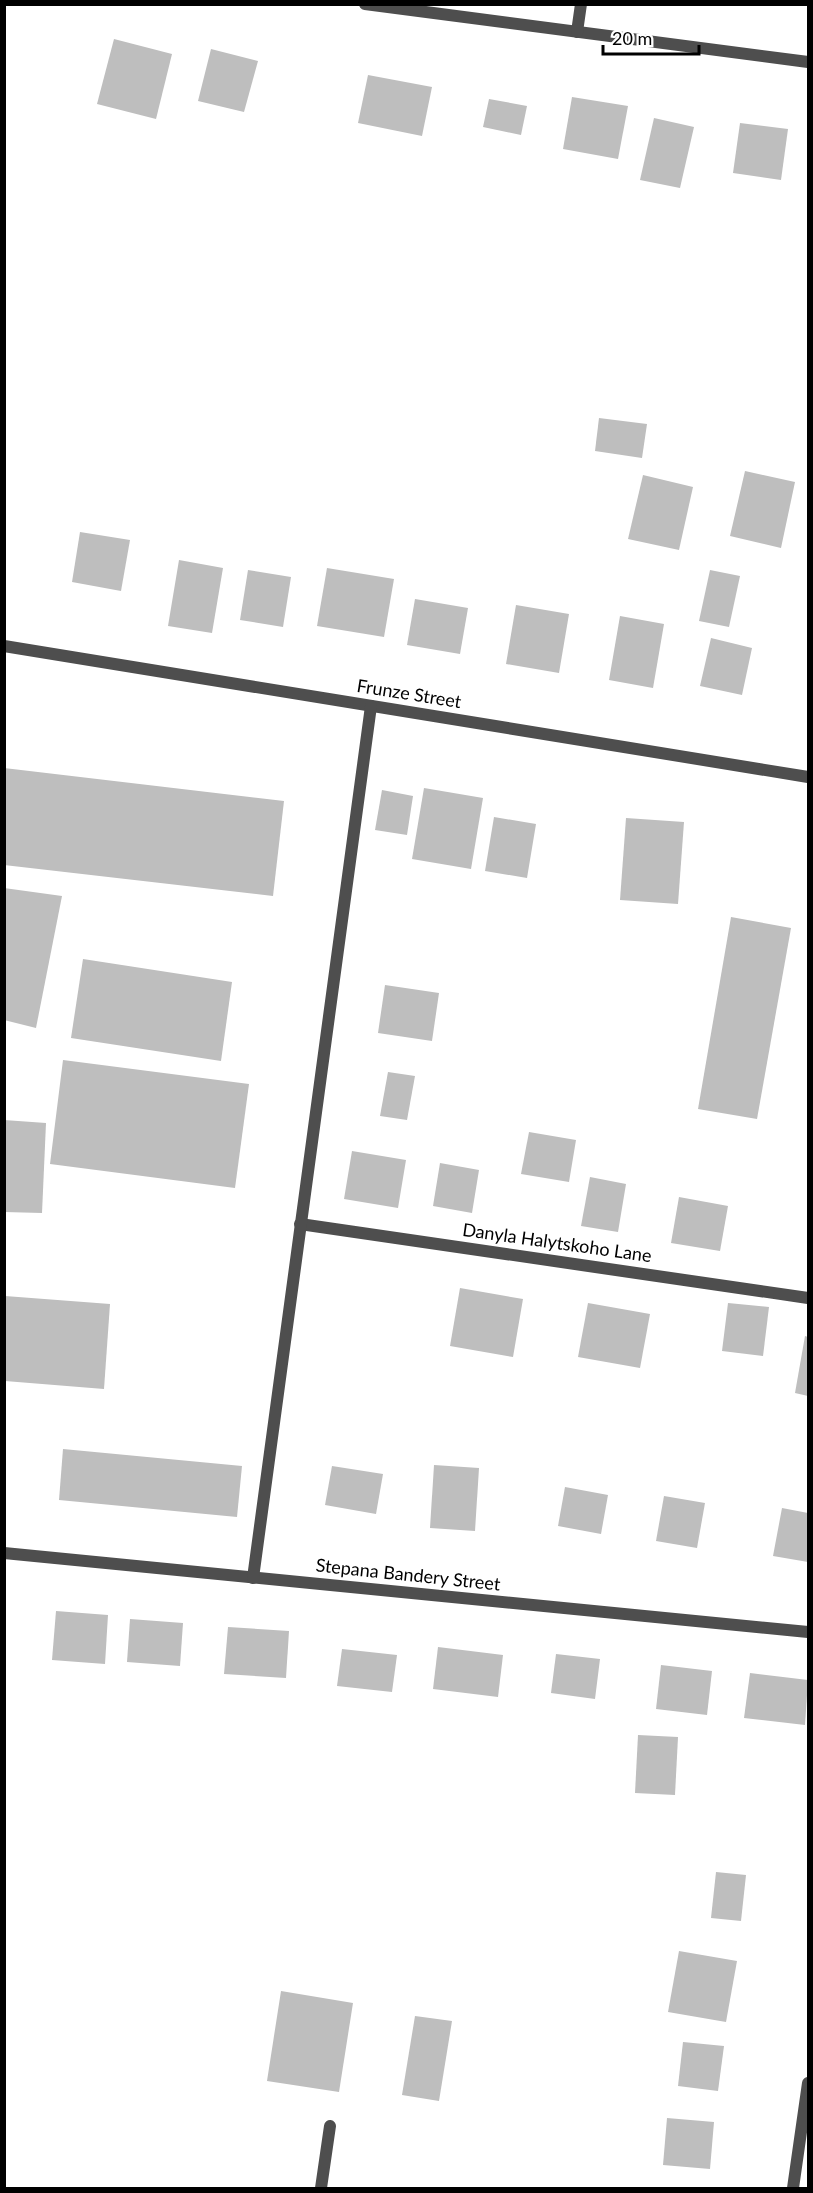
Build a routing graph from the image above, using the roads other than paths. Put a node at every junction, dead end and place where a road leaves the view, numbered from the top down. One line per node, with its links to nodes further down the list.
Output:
1 (365, 4): 3 (street)
2 (581, 4): 3 (street)
3 (577, 32): 4 (street)
4 (808, 62)
5 (4, 646): 6 (street, Frunze Street)
6 (371, 706): 7 (street, Frunze Street); 8 (street)
7 (808, 777)
8 (300, 1224): 9 (street, Danyla Halytskoho Lane); 11 (street)
9 (808, 1298)
10 (4, 1553): 11 (street, Stepana Bandery Street)
11 (253, 1578): 12 (street, Stepana Bandery Street)
12 (808, 1632)
13 (808, 2083): 16 (street)
14 (330, 2126): 15 (street)
15 (321, 2188)
16 (793, 2188)

